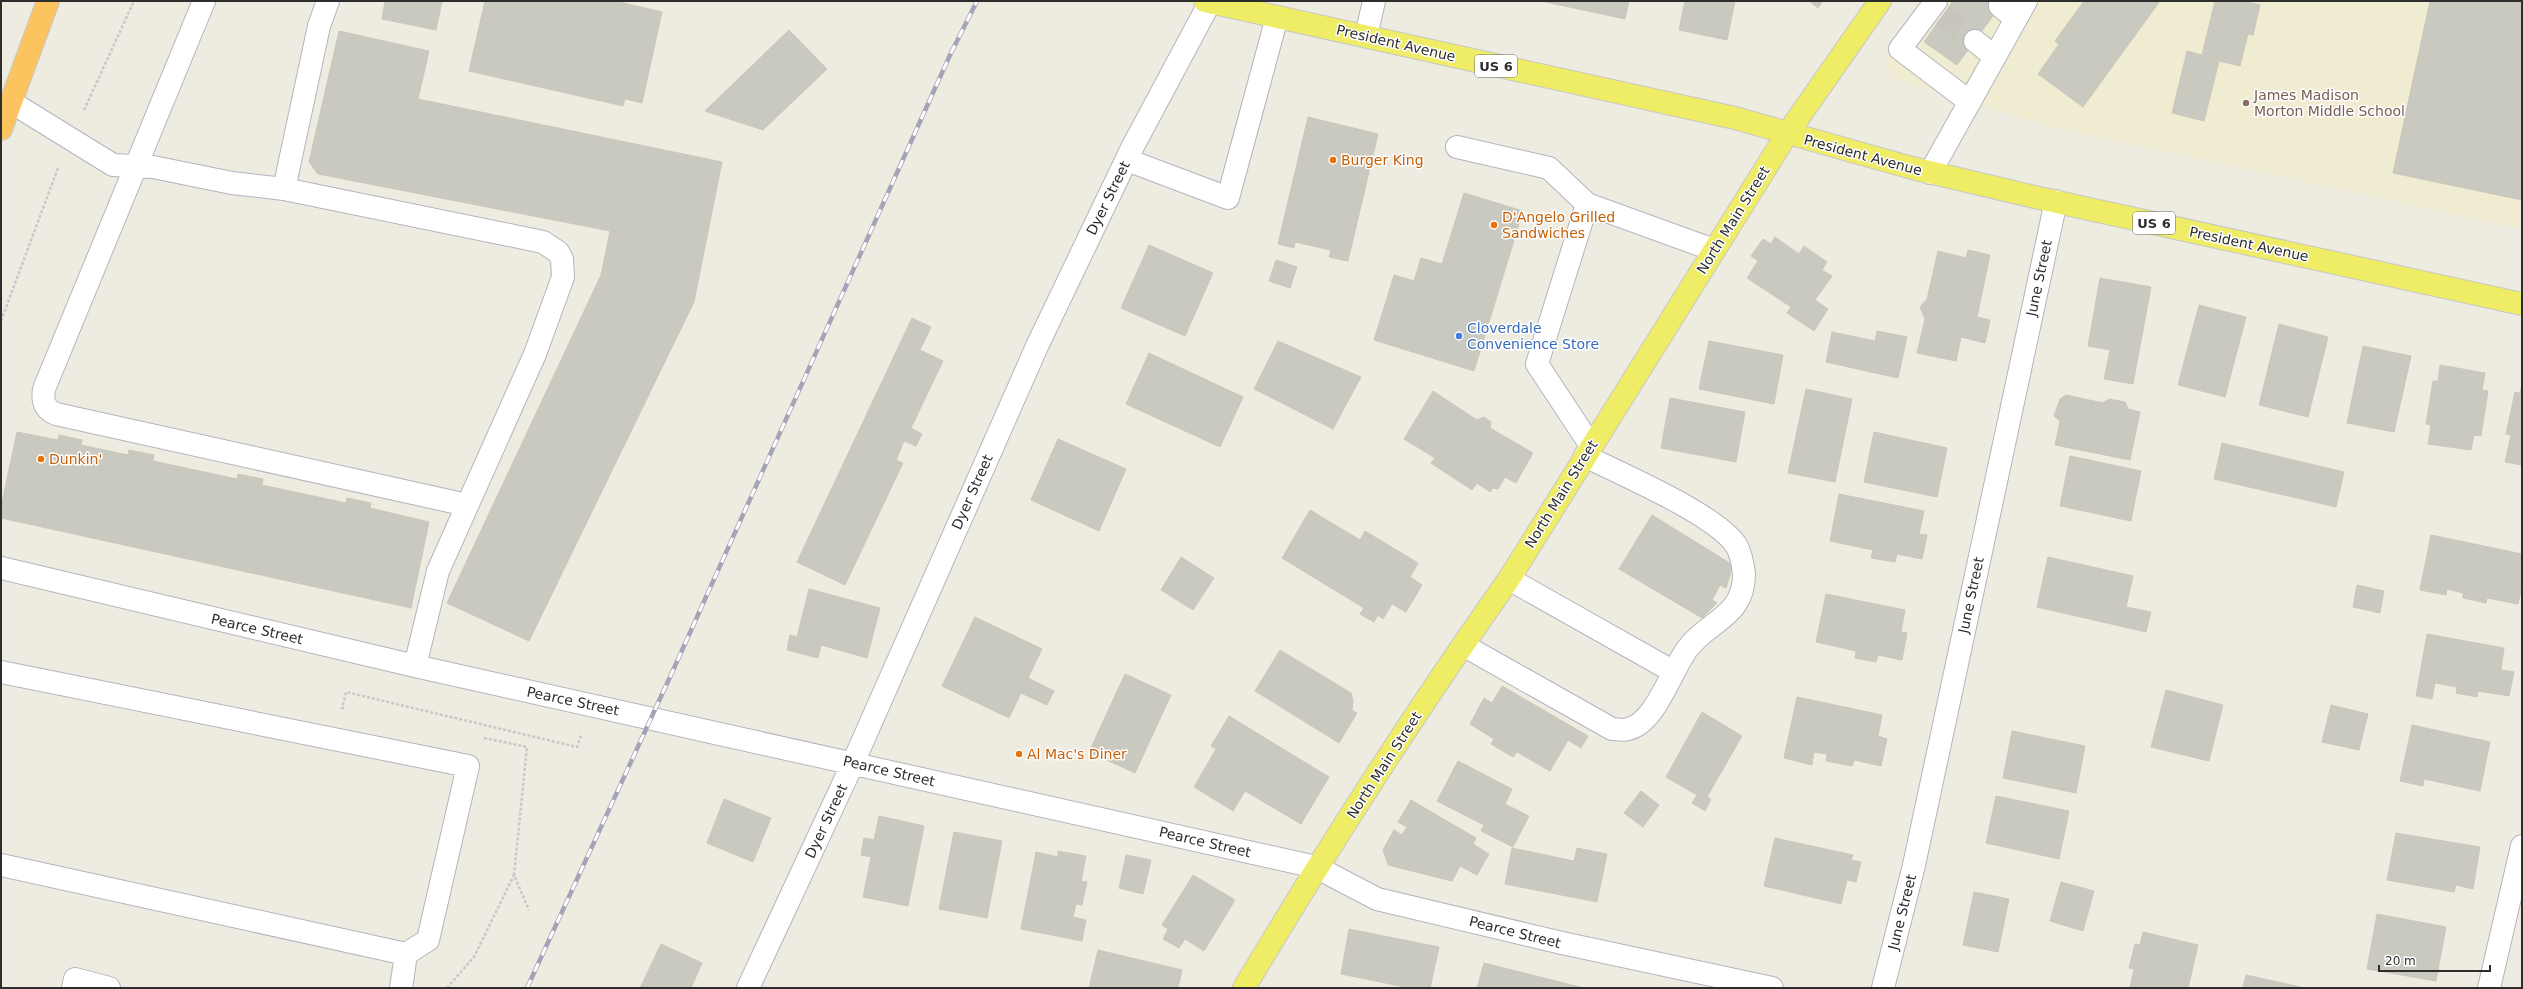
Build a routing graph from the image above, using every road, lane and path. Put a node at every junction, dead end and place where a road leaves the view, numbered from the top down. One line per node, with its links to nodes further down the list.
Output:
1 (48, 1): 13 (highway)
2 (204, 1): 19 (street)
3 (328, 1): 21 (street)
4 (1374, 1): 10 (street)
5 (1880, 1): 16 (main road, North Main Street)
6 (1208, 2): 9 (main road, President Avenue / US 6); 18 (street, Dyer Street)
7 (1937, 7): 14 (street)
8 (2014, 9): 12 (street)
9 (1277, 17): 10 (main road, President Avenue / US 6); 18 (street)
10 (1366, 36): 16 (main road, President Avenue / US 6)
11 (1975, 41): 12 (street)
12 (1995, 57): 14 (street)
13 (11, 102): 15 (highway); 19 (street)
14 (1970, 102): 20 (street)
15 (1, 128)
16 (1787, 134): 20 (main road, President Avenue / US 6); 24 (main road, North Main Street)
17 (1457, 147): 23 (street)
18 (1126, 160): 34 (street, Dyer Street)
19 (135, 166): 21 (street); 27 (street)
20 (1930, 173): 22 (main road, President Avenue / US 6)
21 (284, 188): 27 (street)
22 (2056, 201): 25 (main road, President Avenue / US 6); 48 (street, June Street)
23 (1587, 204): 24 (street); 26 (street)
24 (1714, 250): 26 (main road, North Main Street)
25 (2522, 304)
26 (1588, 451): 29 (main road, North Main Street); 33 (street)
27 (467, 505): 31 (street)
28 (1, 568): 31 (street, Pearce Street)
29 (1508, 579): 30 (main road, North Main Street); 33 (street)
30 (1463, 645): 33 (street); 37 (main road, North Main Street)
31 (415, 666): 34 (street, Pearce Street)
32 (1, 672): 39 (street)
33 (1674, 672)
34 (853, 763): 37 (street, Pearce Street); 45 (street, Dyer Street)
35 (2522, 846): 49 (street)
36 (1, 865): 39 (street)
37 (1316, 867): 40 (street, Pearce Street); 46 (main road, North Main Street)
38 (514, 875): 44 (path)
39 (406, 954): 43 (street)
40 (1682, 979): 47 (street, Pearce Street)
41 (73, 988): 42 (street)
42 (109, 988)
43 (401, 988)
44 (447, 988)
45 (748, 988)
46 (1244, 988)
47 (1772, 988)
48 (1884, 988)
49 (2489, 988)

